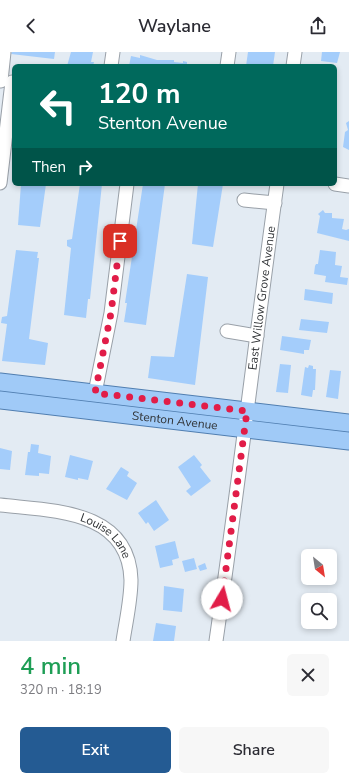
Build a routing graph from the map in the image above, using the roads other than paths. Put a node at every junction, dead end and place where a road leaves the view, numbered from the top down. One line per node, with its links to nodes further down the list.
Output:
1 (4, 52): 8 (street)
2 (113, 52): 5 (street)
3 (229, 52): 6 (street)
4 (295, 52): 7 (street)
5 (111, 64)
6 (227, 64)
7 (293, 64)
8 (7, 82): 9 (street)
9 (0, 183)
10 (337, 184): 13 (street)
11 (127, 186): 19 (street)
12 (277, 186): 15 (street, East Willow Grove Avenue)
13 (349, 186)
14 (244, 200): 15 (street)
15 (274, 203): 17 (street, East Willow Grove Avenue)
16 (227, 331): 17 (street)
17 (257, 336): 21 (street, East Willow Grove Avenue)
18 (0, 382): 19 (main road, Stenton Avenue)
19 (95, 393): 21 (main road, Stenton Avenue)
20 (0, 400): 23 (main road, Stenton Avenue)
21 (247, 411): 22 (main road, Stenton Avenue); 23 (street, East Willow Grove Avenue)
22 (349, 423)
23 (246, 429): 24 (main road, Stenton Avenue); 27 (street, East Willow Grove Avenue)
24 (349, 441)
25 (0, 505): 26 (street, Louise Lane)
26 (123, 641)
27 (216, 641)

